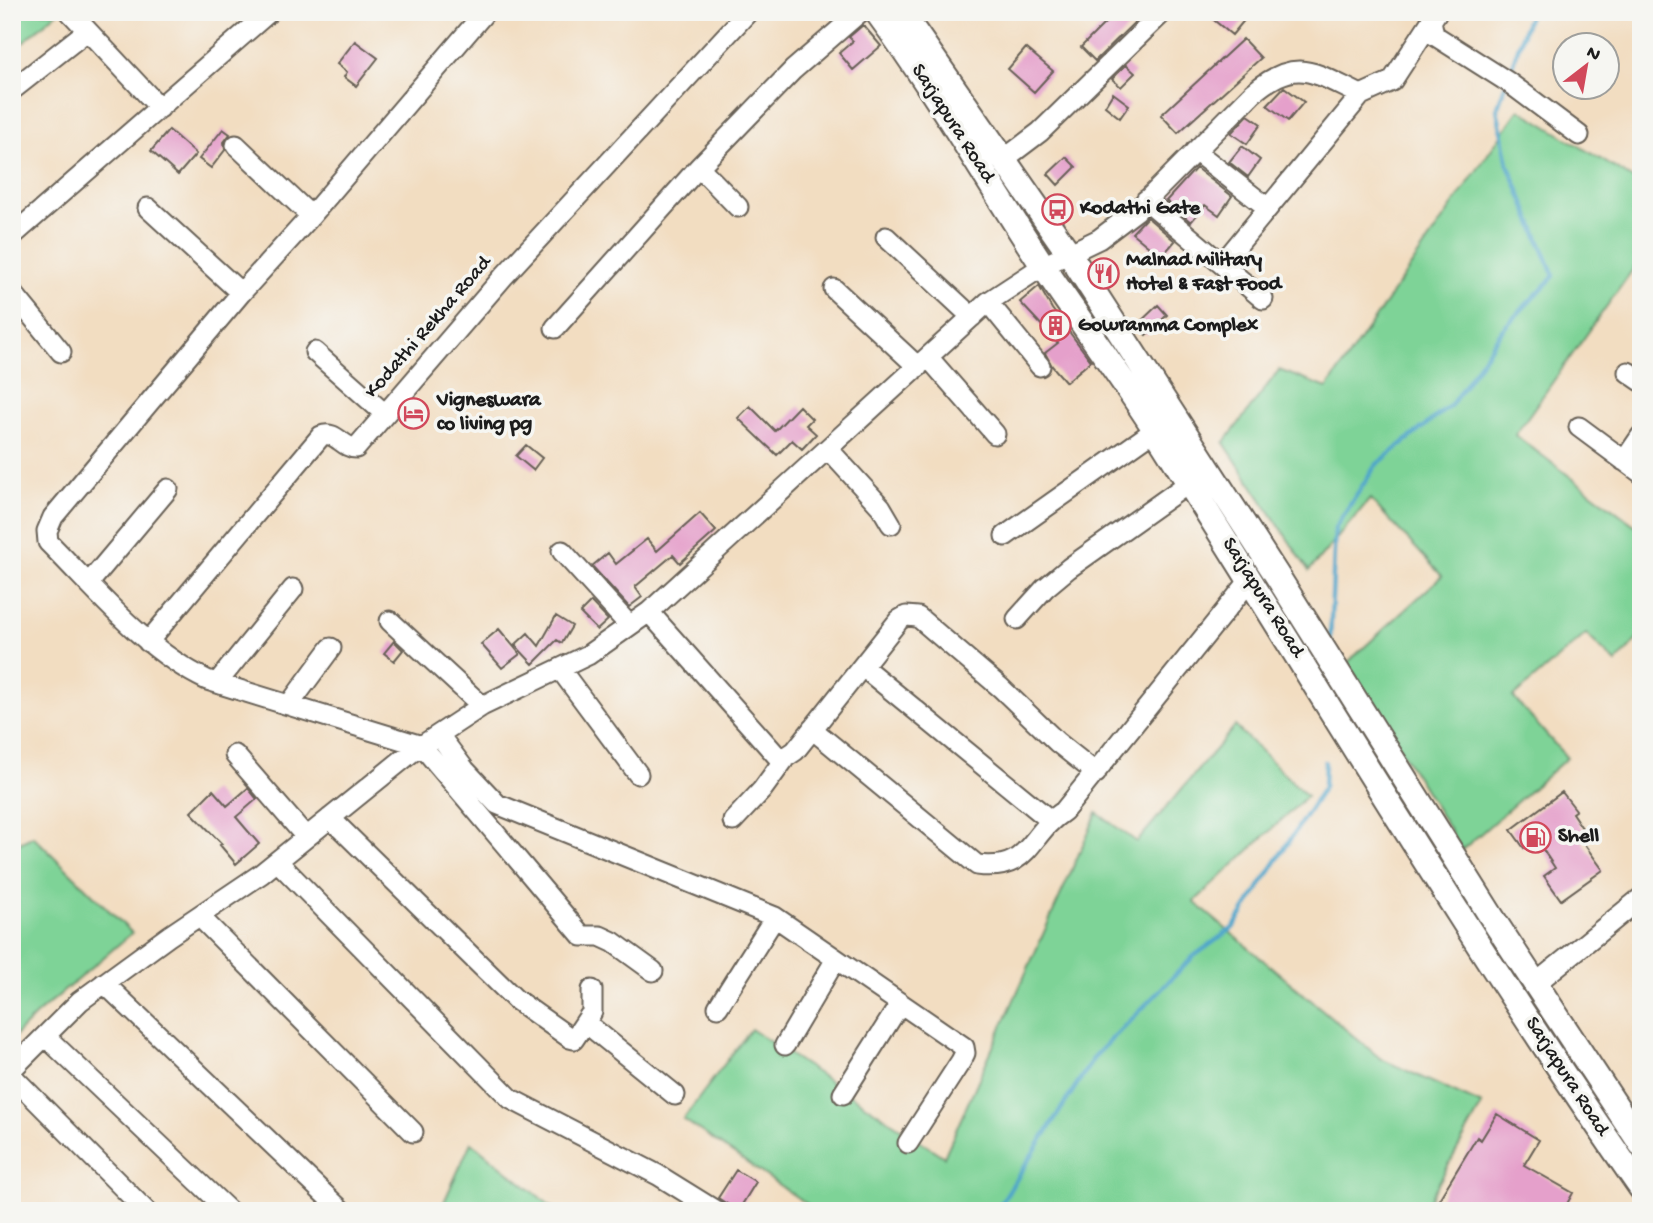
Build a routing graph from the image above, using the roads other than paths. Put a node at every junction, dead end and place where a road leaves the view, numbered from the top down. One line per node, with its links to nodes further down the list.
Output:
1 (70, 12): 10 (street)
2 (269, 12): 13 (street)
3 (485, 12): 23 (street)
4 (748, 12): 40 (street, Kodathi Rekha Road)
5 (860, 12): 18 (street)
6 (877, 12): 28 (main road, Sarjapura Road)
7 (901, 12): 17 (main road, Sarjapura Road)
8 (1163, 12): 17 (street)
9 (1434, 16): 12 (street); 14 (street)
10 (87, 31): 11 (street); 13 (street)
11 (12, 90)
12 (1361, 95): 16 (street); 22 (street)
13 (160, 108): 24 (street)
14 (1579, 135)
15 (236, 145): 23 (street)
16 (1195, 151): 19 (street); 22 (street)
17 (1003, 160): 26 (main road, Sarjapura Road)
18 (699, 167): 20 (street); 35 (street)
19 (1146, 200): 26 (street); 27 (street)
20 (738, 207)
21 (148, 208): 31 (street)
22 (1268, 208): 27 (street)
23 (311, 216): 31 (street)
24 (12, 236)
25 (886, 237): 34 (street)
26 (1070, 255): 28 (street); 84 (main road, Sarjapura Road)
27 (1222, 264): 32 (street)
28 (1043, 266): 33 (street); 42 (main road, Sarjapura Road)
29 (834, 289): 38 (street)
30 (12, 292): 36 (street)
31 (241, 293): 54 (street)
32 (1264, 299)
33 (988, 302): 34 (street); 39 (street)
34 (972, 317): 38 (street)
35 (555, 328)
36 (61, 352)
37 (315, 352): 40 (street)
38 (923, 362): 43 (street); 45 (street)
39 (1040, 366)
40 (385, 414): 60 (street, Kodathi Rekha Road)
41 (1578, 427): 46 (street)
42 (1155, 429): 48 (main road, Sarjapura Road); 51 (street)
43 (995, 434)
44 (1641, 436): 46 (street)
45 (828, 449): 50 (street); 56 (street)
46 (1624, 461): 47 (street)
47 (1641, 473)
48 (1189, 483): 53 (main road, Sarjapura Road); 57 (street)
49 (168, 489): 54 (street)
50 (891, 524)
51 (1005, 536)
52 (562, 551): 59 (street)
53 (1250, 580): 71 (street); 93 (main road, Sarjapura Road)
54 (89, 583): 60 (street)
55 (293, 589): 64 (street)
56 (649, 612): 59 (street); 70 (street)
57 (1017, 619)
58 (390, 621): 66 (street)
59 (629, 625): 63 (street)
60 (148, 642): 64 (street)
61 (331, 648): 65 (street)
62 (863, 667): 67 (street); 71 (street); 74 (street)
63 (560, 669): 66 (street); 72 (street)
64 (217, 683): 65 (street)
65 (289, 705): 68 (street)
66 (482, 706): 68 (street)
67 (813, 729): 70 (street); 74 (street)
68 (430, 740): 73 (street); 80 (street); 82 (street)
69 (234, 755): 76 (street)
70 (786, 757): 75 (street)
71 (1096, 773): 74 (street)
72 (638, 775)
73 (330, 818): 76 (street); 88 (street)
74 (1050, 820)
75 (733, 821)
76 (306, 838): 77 (street)
77 (277, 861): 79 (street); 104 (street)
78 (1641, 898): 84 (street)
79 (199, 916): 83 (street); 97 (street)
80 (775, 917): 81 (street); 87 (street)
81 (836, 959): 86 (street); 90 (street)
82 (653, 971)
83 (104, 983): 89 (street); 101 (street)
84 (1535, 984): 91 (main road, Sarjapura Road)
85 (592, 990): 88 (street)
86 (900, 1004): 95 (street); 98 (street)
87 (718, 1007)
88 (586, 1023): 96 (street)
89 (45, 1036): 92 (street); 103 (street)
90 (785, 1045)
91 (1586, 1060): 93 (main road); 99 (main road, Sarjapura Road)
92 (12, 1069)
93 (1563, 1074): 100 (main road, Sarjapura Road)
94 (12, 1076): 102 (street)
95 (843, 1094)
96 (675, 1095)
97 (413, 1132)
98 (908, 1143)
99 (1641, 1144)
100 (1641, 1188)
101 (341, 1210)
102 (146, 1211)
103 (229, 1211)
104 (716, 1211)

